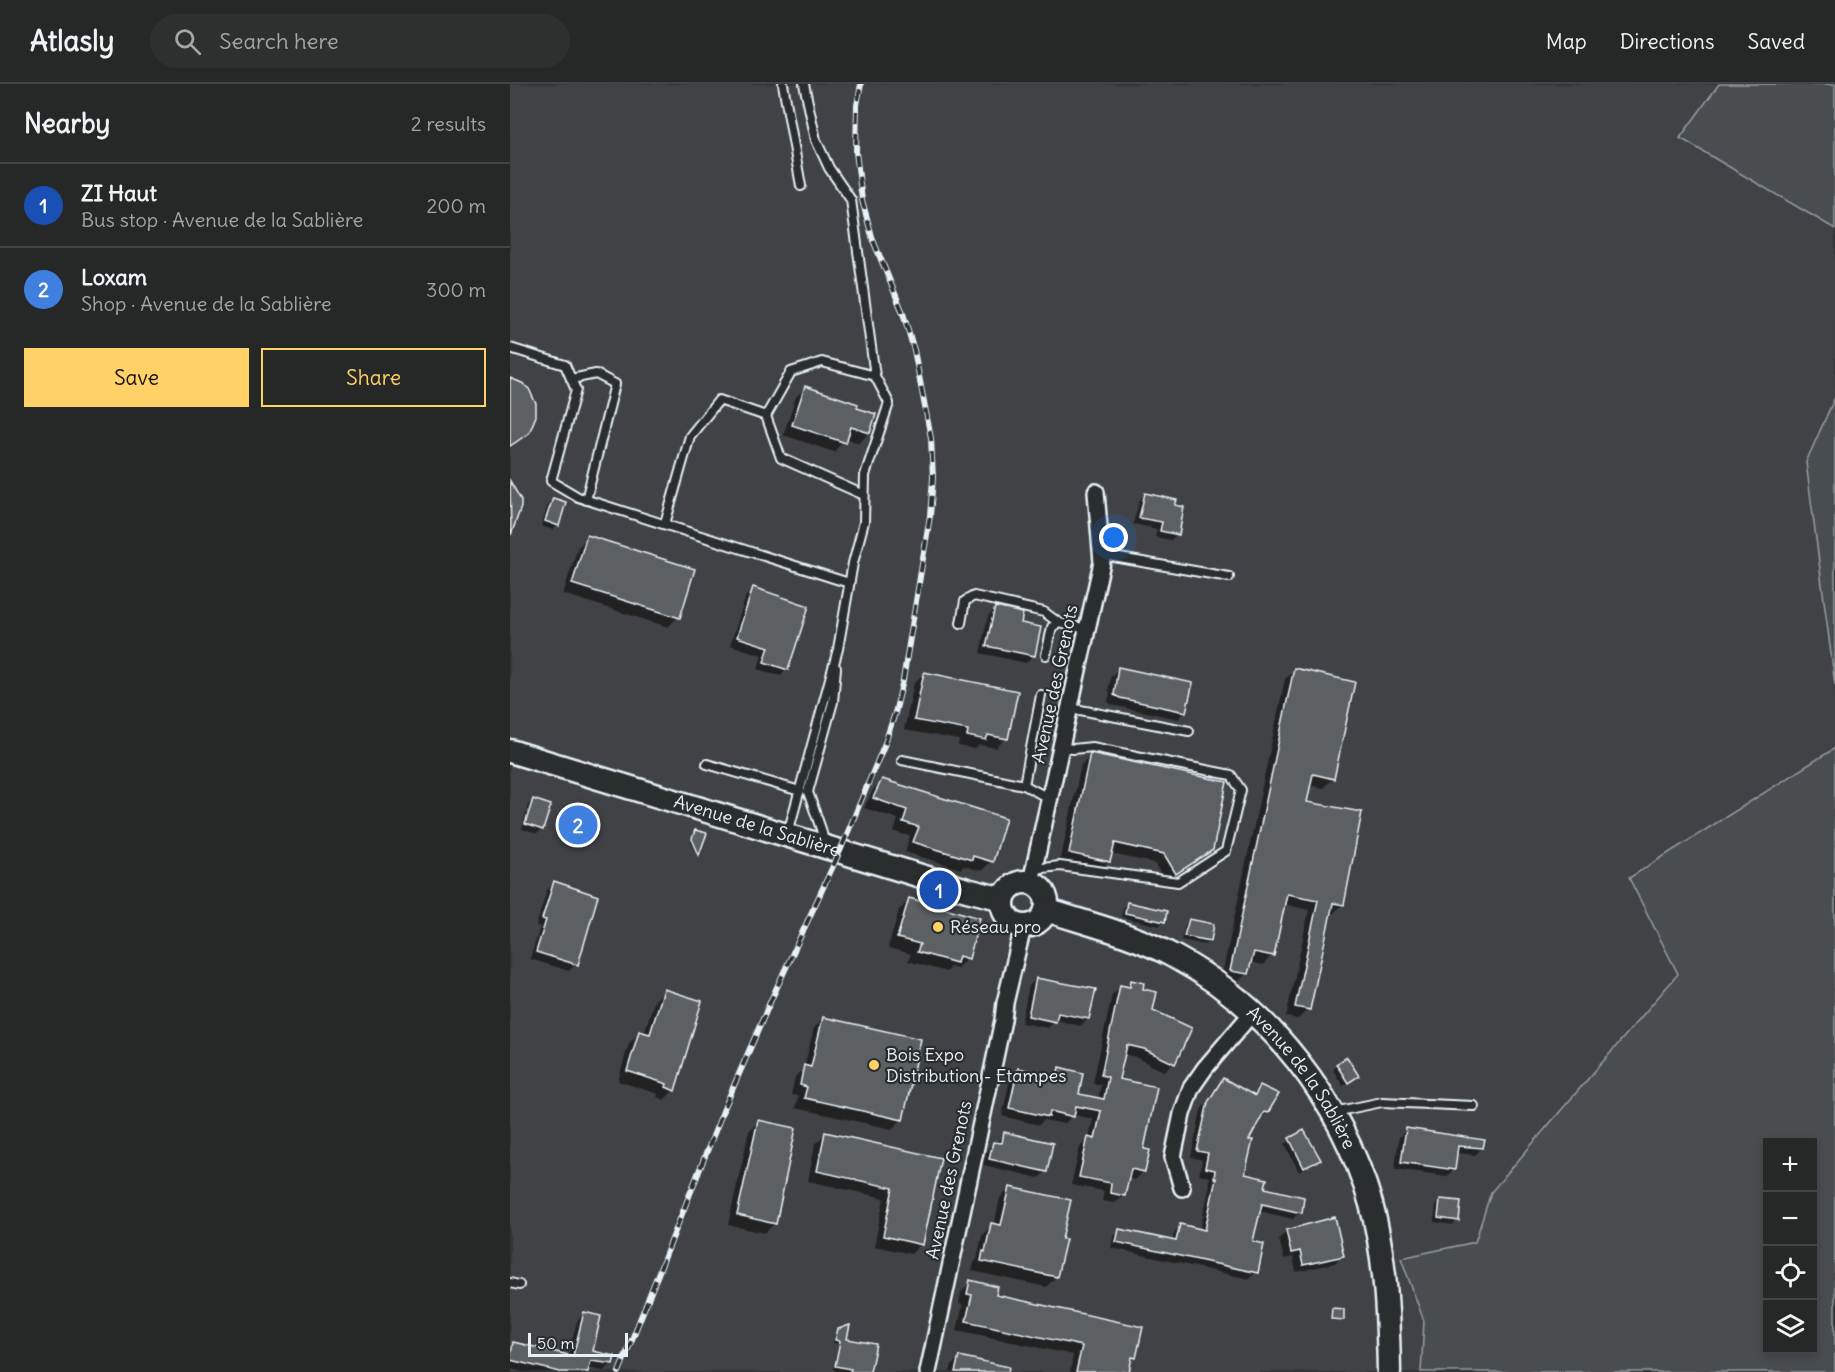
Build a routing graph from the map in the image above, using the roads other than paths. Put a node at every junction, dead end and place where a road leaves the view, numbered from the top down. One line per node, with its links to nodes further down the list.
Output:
1 (783, 84): 3 (lane)
2 (804, 84): 5 (lane)
3 (801, 186)
4 (510, 348): 6 (lane)
5 (875, 376): 7 (lane); 9 (lane)
6 (571, 379): 10 (lane); 10 (lane)
7 (766, 416): 9 (lane); 11 (lane)
8 (1096, 492): 12 (street, Avenue des Grenots)
9 (864, 495): 14 (lane)
10 (586, 500): 11 (lane)
11 (664, 524): 14 (lane)
12 (1102, 555): 13 (lane); 17 (street, Avenue des Grenots)
13 (1229, 577)
14 (849, 584): 18 (lane)
15 (961, 623): 16 (lane)
16 (1059, 623): 17 (lane); 19 (lane)
17 (1087, 629): 21 (street, Avenue des Grenots)
18 (838, 649): 28 (lane); 31 (lane)
19 (1046, 655)
20 (1041, 695): 27 (lane)
21 (1070, 708): 22 (lane); 23 (street, Avenue des Grenots)
22 (1189, 731)
23 (1061, 747): 29 (street, Avenue des Grenots); 32 (lane)
24 (510, 751): 30 (main road, Avenue de la Sablière)
25 (902, 760): 27 (lane)
26 (707, 764): 28 (lane)
27 (1024, 785): 29 (lane)
28 (800, 791): 30 (lane)
29 (1050, 799): 32 (street, Avenue des Grenots)
30 (787, 835): 31 (main road, Avenue de la Sablière)
31 (824, 846): 33 (main road, Avenue de la Sablière)
32 (1033, 876): 33 (main road); 34 (main road)
33 (1003, 899): 35 (main road)
34 (1046, 910): 35 (main road); 36 (main road, Avenue de la Sablière)
35 (1023, 927): 42 (street, Avenue des Grenots)
36 (1252, 1013): 38 (main road, Avenue de la Sablière); 39 (street)
37 (1474, 1106): 38 (lane)
38 (1333, 1113): 43 (main road, Avenue de la Sablière)
39 (1182, 1188)
40 (510, 1283): 41 (lane)
41 (519, 1285)
42 (928, 1372)
43 (1389, 1372)

